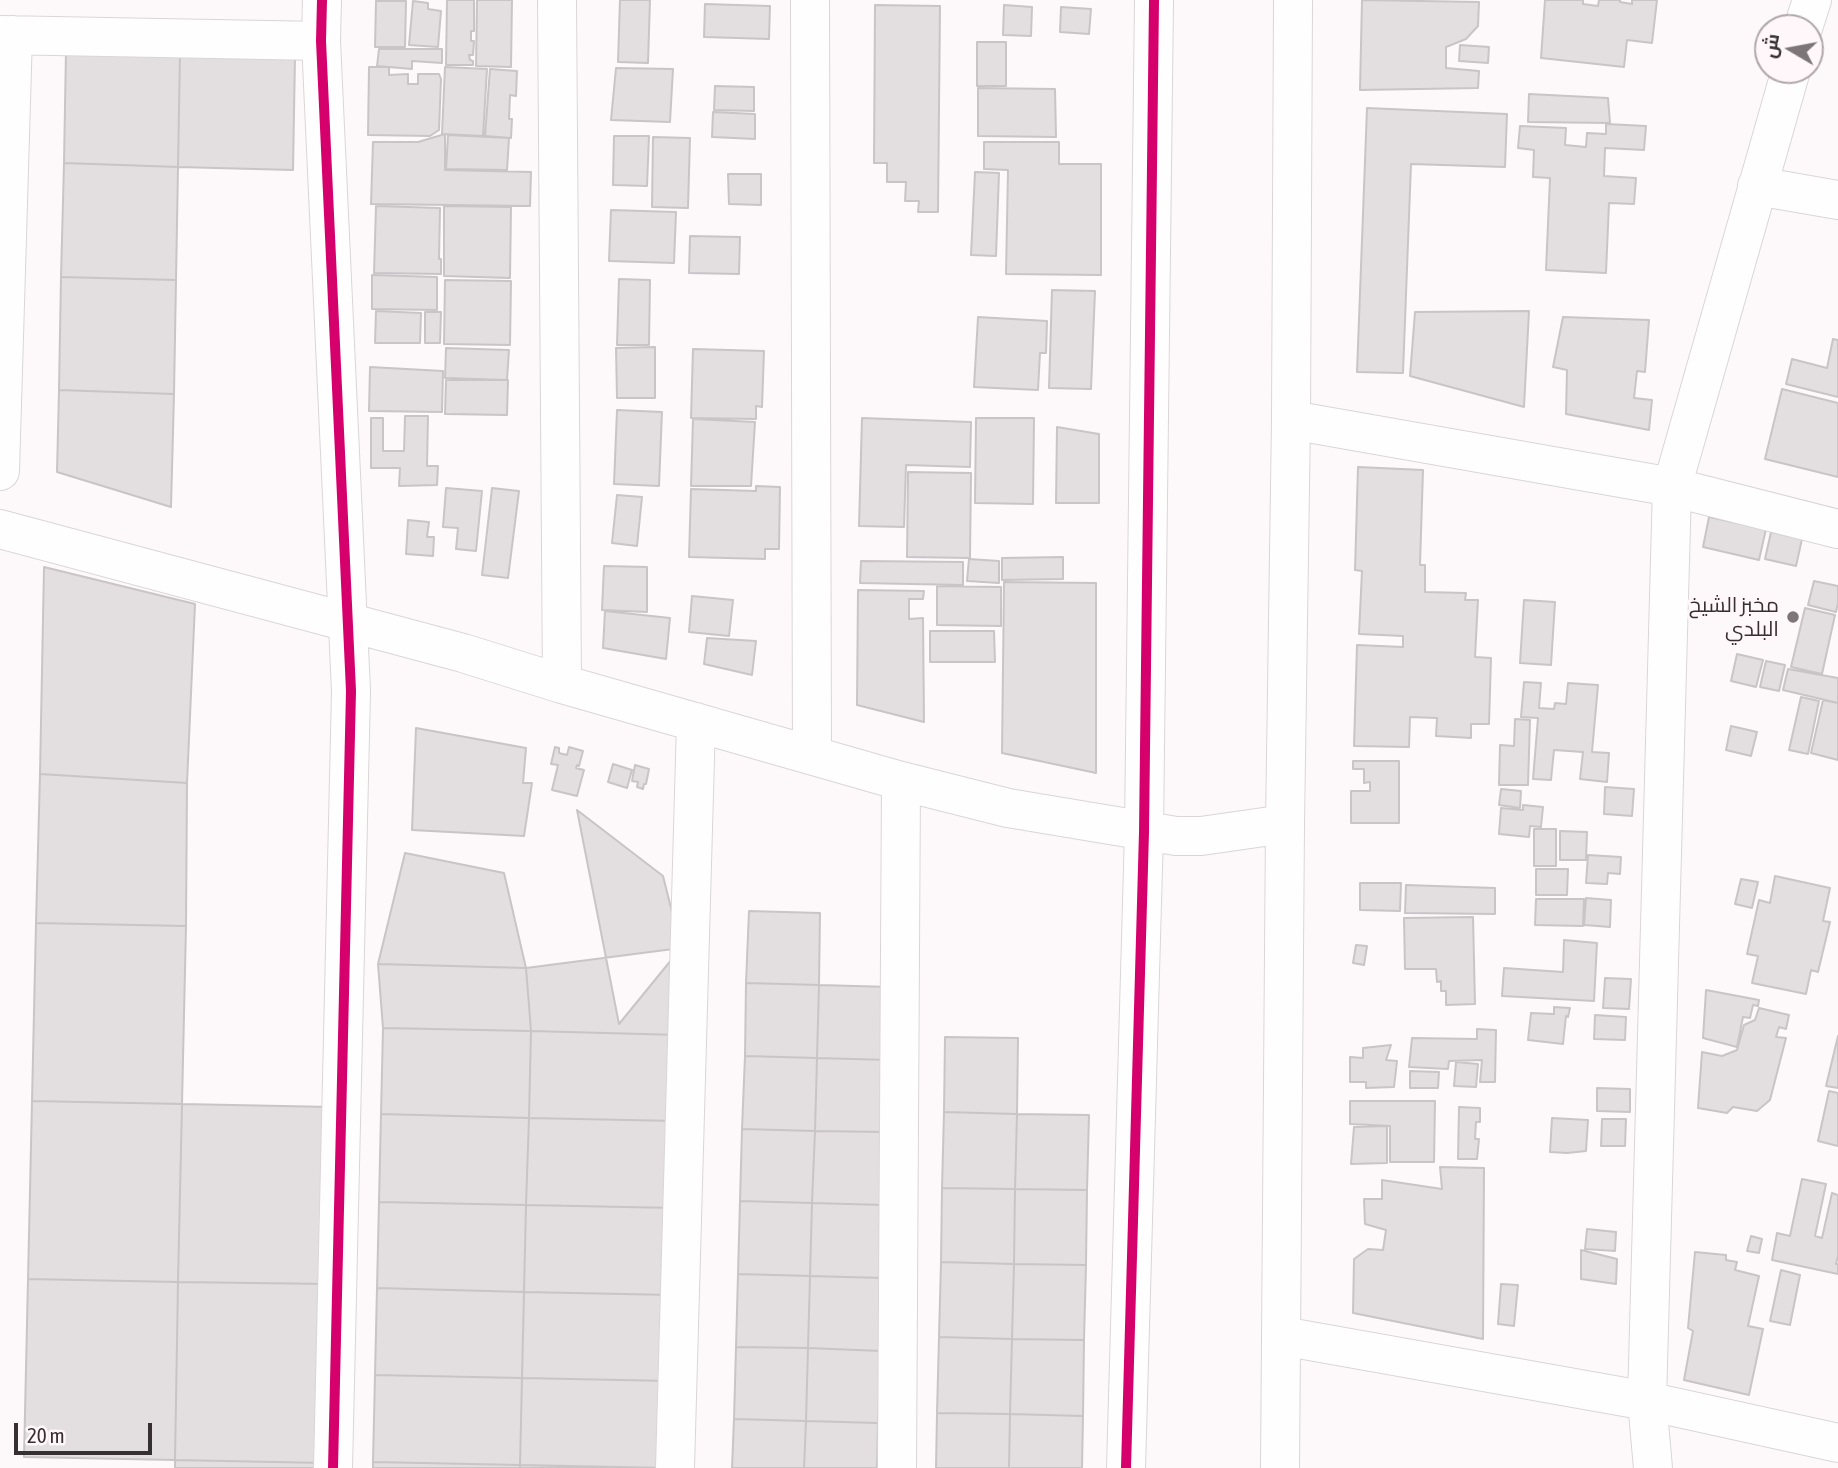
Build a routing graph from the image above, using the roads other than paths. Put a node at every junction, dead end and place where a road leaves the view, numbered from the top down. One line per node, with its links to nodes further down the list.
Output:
1 (322, 0): 7 (street)
2 (557, 0): 17 (street)
3 (810, 0): 19 (street)
4 (1154, 0): 22 (street)
5 (1293, 0): 11 (street)
6 (6, 35): 7 (street); 12 (street)
7 (321, 41): 16 (street)
8 (1787, 84): 9 (street)
9 (1757, 186): 10 (street); 13 (street)
10 (1838, 200)
11 (1291, 420): 13 (street); 21 (street)
12 (0, 471)
13 (1672, 487): 14 (street); 24 (street)
14 (1838, 529)
15 (0, 530): 16 (street)
16 (348, 622): 17 (street); 26 (street)
17 (562, 684): 18 (street)
18 (696, 722): 19 (street); 27 (street)
19 (812, 755): 20 (street)
20 (901, 781): 22 (street); 28 (street)
21 (1285, 824): 22 (street); 23 (street)
22 (1144, 832): 29 (street)
23 (1282, 1336): 24 (street); 30 (street)
24 (1647, 1401): 25 (street); 31 (street)
25 (1838, 1443)
26 (333, 1468)
27 (675, 1468)
28 (897, 1468)
29 (1126, 1468)
30 (1280, 1468)
31 (1653, 1468)

